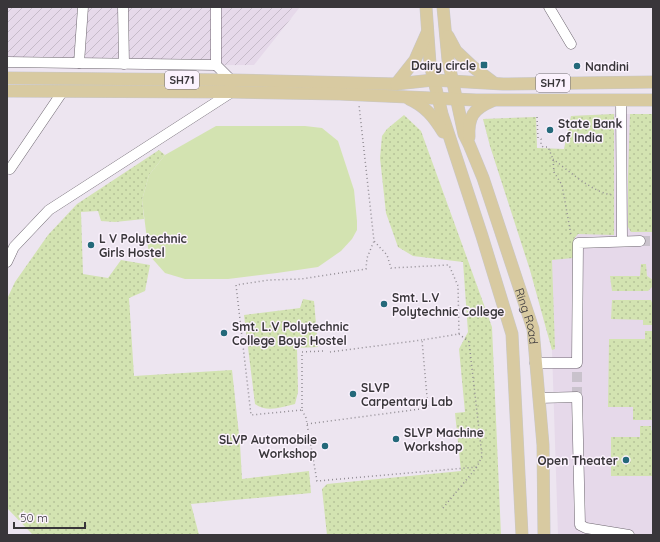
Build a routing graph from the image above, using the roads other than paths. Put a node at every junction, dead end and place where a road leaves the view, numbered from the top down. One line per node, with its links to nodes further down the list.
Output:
1 (83, 7): 11 (street)
2 (123, 7): 12 (street)
3 (216, 7): 13 (street)
4 (426, 7): 7 (main road, Ring Road)
5 (443, 7): 8 (main road, Ring Road)
6 (549, 7): 9 (street)
7 (428, 31): 15 (main road, Ring Road); 20 (main road)
8 (446, 31): 16 (main road, Ring Road); 19 (main road)
9 (571, 44)
10 (7, 62): 11 (street)
11 (79, 63): 12 (street)
12 (124, 64): 13 (street)
13 (216, 66): 21 (street)
14 (7, 78): 21 (main road, SH71)
15 (433, 80): 16 (main road, SH71); 20 (main road, SH71); 25 (main road, Ring Road)
16 (453, 81): 19 (main road, SH71); 30 (main road, Ring Road)
17 (576, 82): 18 (main road, SH71); 19 (main road, SH71); 27 (main road)
18 (653, 82)
19 (494, 83)
20 (396, 84): 21 (main road, SH71)
21 (232, 86): 23 (main road, SH71); 24 (main road, SH71); 36 (street)
22 (7, 90): 23 (main road, SH71)
23 (63, 91): 33 (street)
24 (404, 96): 25 (main road, SH71); 32 (main road)
25 (438, 98): 30 (main road, SH71); 32 (main road, Ring Road)
26 (497, 99): 27 (main road, SH71); 30 (main road, SH71); 31 (main road)
27 (575, 100): 28 (main road, SH71)
28 (621, 100): 29 (main road, SH71); 34 (street)
29 (653, 100)
30 (457, 103): 31 (main road, Ring Road)
31 (469, 144): 37 (main road, Ring Road)
32 (453, 147): 38 (main road, Ring Road)
33 (10, 169)
34 (622, 241): 35 (street); 37 (street)
35 (640, 241)
36 (7, 262)
37 (535, 363): 39 (main road, Ring Road)
38 (514, 376): 39 (main road); 41 (main road, Ring Road)
39 (536, 376): 40 (main road, Ring Road)
40 (539, 398): 42 (main road, Ring Road); 43 (street)
41 (522, 535)
42 (544, 535)
43 (629, 535)

